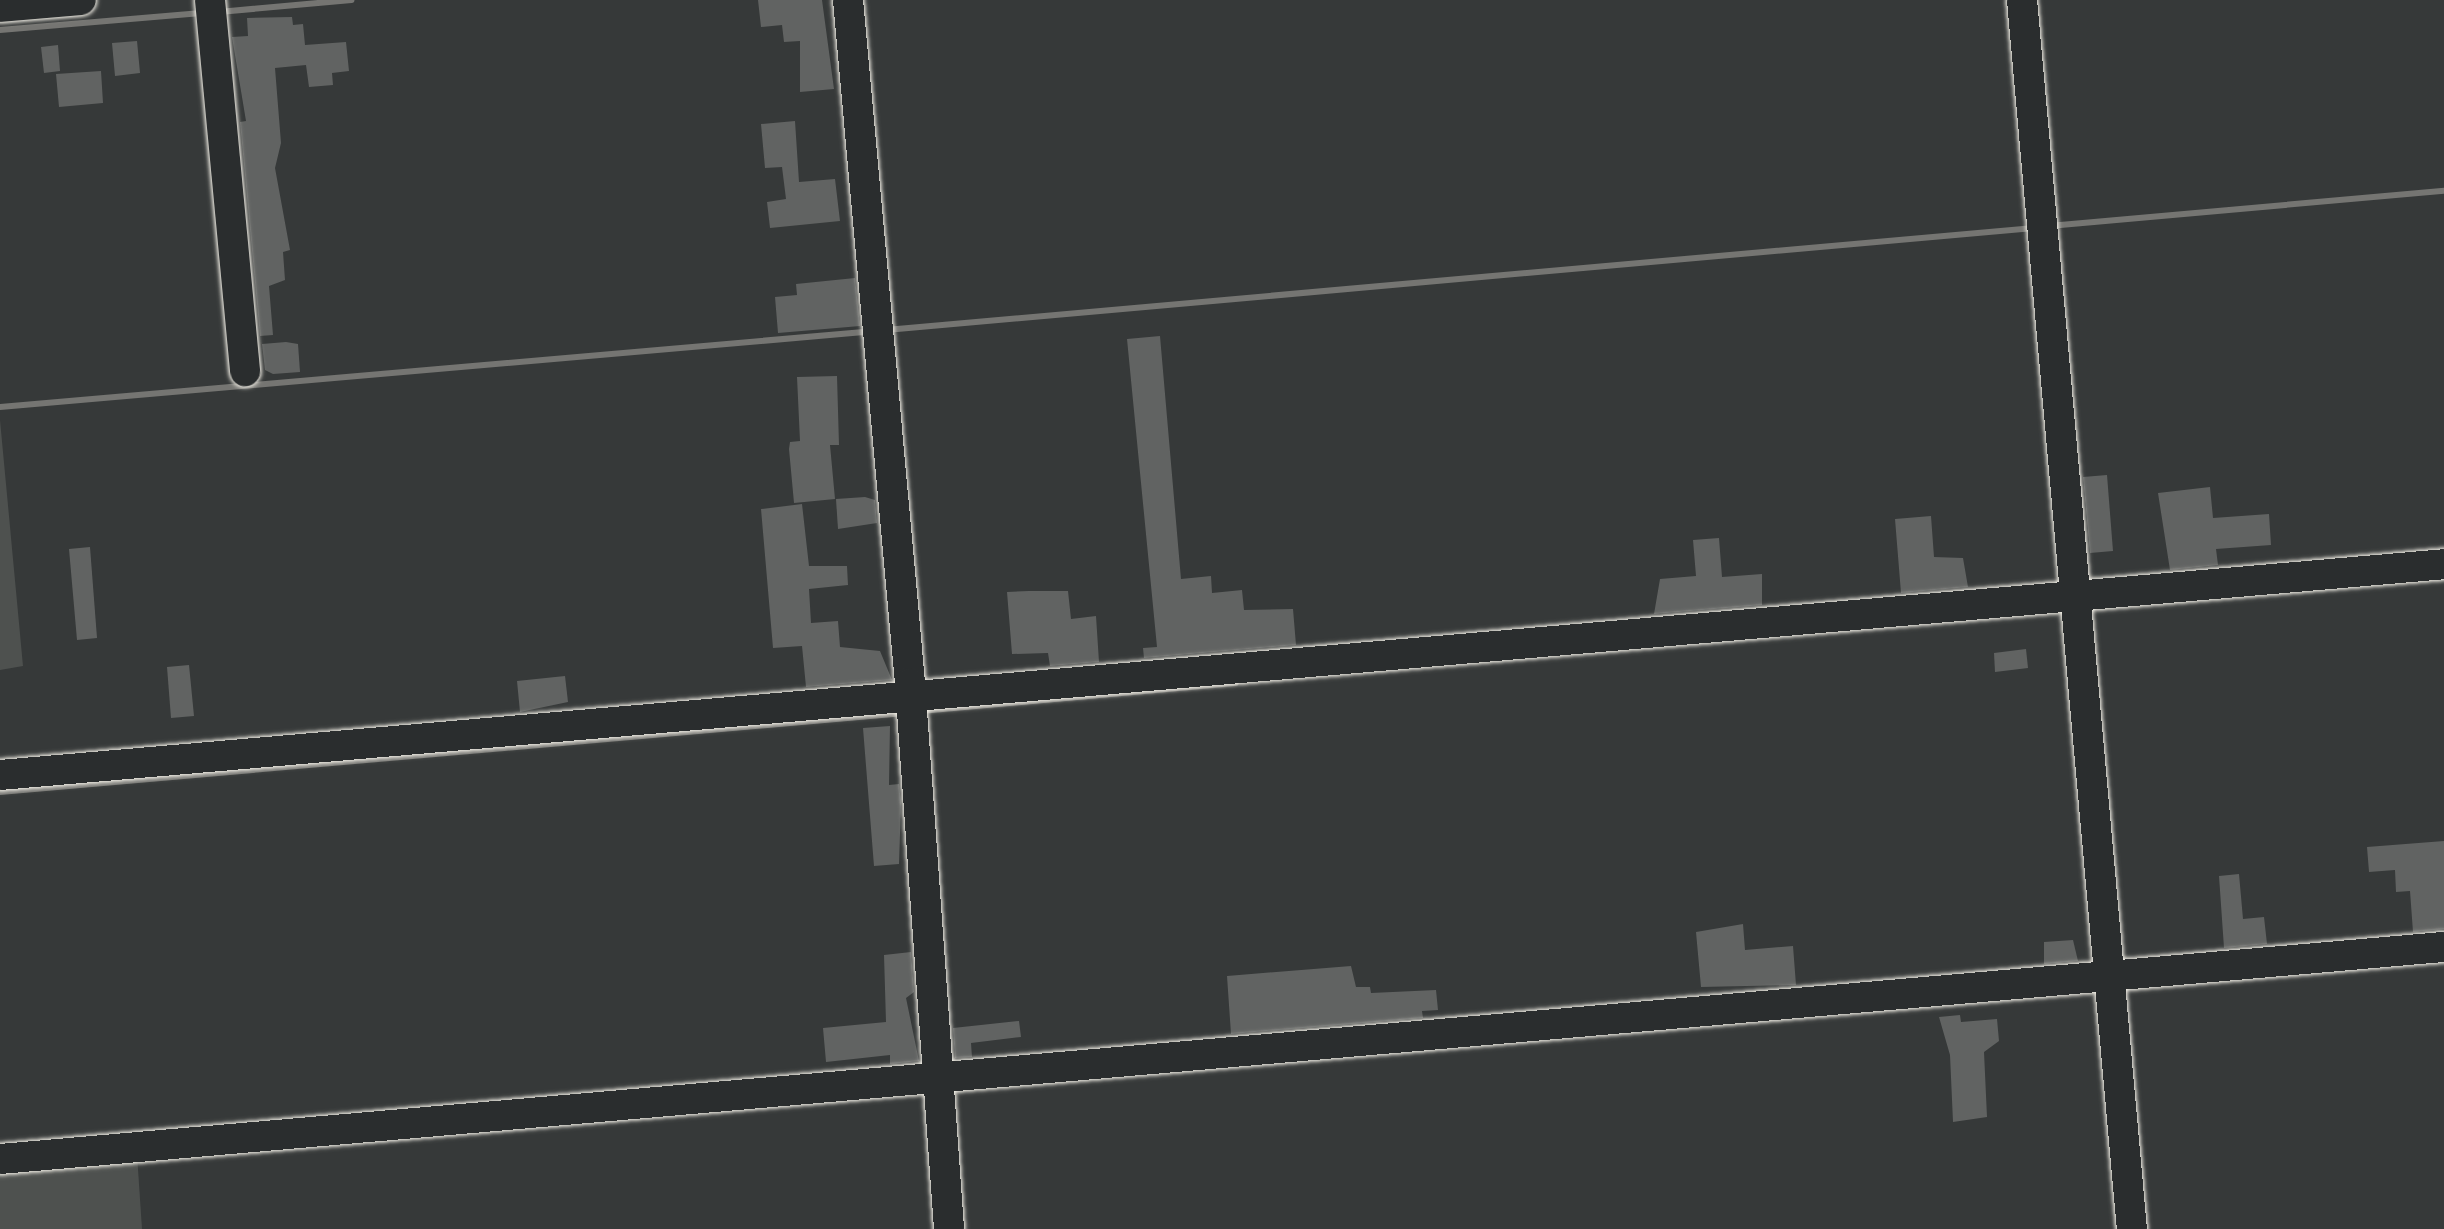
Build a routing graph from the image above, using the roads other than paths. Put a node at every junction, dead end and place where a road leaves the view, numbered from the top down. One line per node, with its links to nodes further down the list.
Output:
1 (81, 0): 4 (street)
2 (848, 0): 9 (street)
3 (2022, 0): 8 (street)
4 (0, 7)
5 (211, 8): 6 (street)
6 (245, 371)
7 (2444, 564): 8 (street)
8 (2075, 605): 9 (street); 12 (street)
9 (909, 707): 10 (street); 13 (street)
10 (0, 775)
11 (2444, 947): 12 (street)
12 (2107, 982): 13 (street); 16 (street)
13 (937, 1077): 14 (street); 15 (street)
14 (0, 1159)
15 (949, 1229)
16 (2132, 1229)

